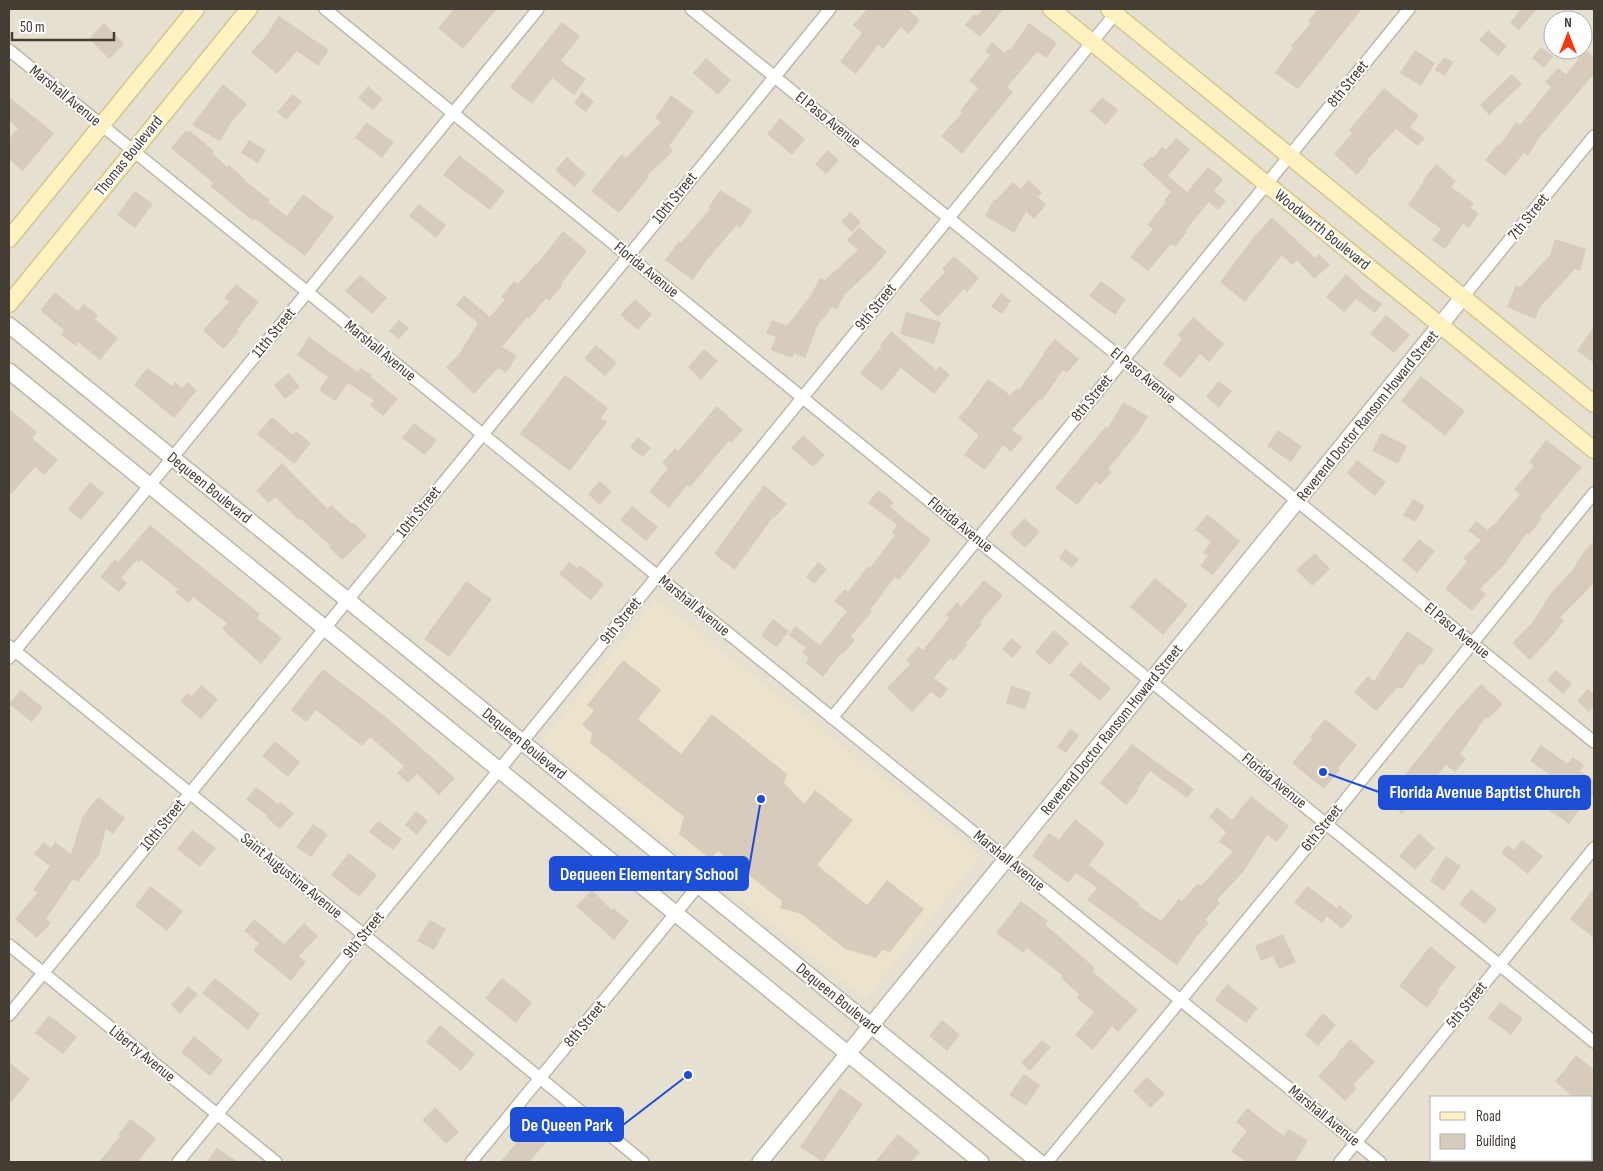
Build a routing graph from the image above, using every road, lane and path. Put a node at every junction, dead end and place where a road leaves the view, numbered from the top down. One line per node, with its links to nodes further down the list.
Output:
1 (196, 9): 14 (main road)
2 (248, 9): 16 (main road, Thomas Boulevard)
3 (326, 9): 13 (street, Florida Avenue)
4 (538, 9): 13 (street, 11th Street)
5 (691, 9): 12 (street, El Paso Avenue)
6 (830, 9): 12 (street, 10th Street)
7 (1051, 9): 10 (main road, Woodworth Boulevard)
8 (1409, 9): 17 (street, 8th Street)
9 (1114, 10): 10 (street, 9th Street); 17 (main road)
10 (1092, 42): 18 (main road, Woodworth Boulevard); 19 (street, 9th Street)
11 (9, 50): 14 (street, Marshall Avenue)
12 (774, 77): 19 (street, El Paso Avenue); 21 (street, 10th Street)
13 (453, 113): 21 (street, Florida Avenue); 22 (street, 11th Street)
14 (102, 125): 16 (street, Marshall Avenue); 20 (main road)
15 (1594, 136): 23 (street, 7th Street)
16 (133, 151): 22 (street, Marshall Avenue); 24 (main road, Thomas Boulevard)
17 (1289, 156): 18 (street, 8th Street); 23 (main road)
18 (1266, 184): 26 (main road, Woodworth Boulevard); 27 (street, 8th Street)
19 (949, 218): 27 (street, El Paso Avenue); 29 (street, 9th Street)
20 (9, 239)
21 (628, 256): 29 (street, Florida Avenue); 31 (street, 10th Street)
22 (307, 292): 31 (street, Marshall Avenue); 33 (street, 11th Street)
23 (1463, 297): 26 (street, Reverend Doctor Ransom Howard Street); 30 (main road)
24 (9, 304)
25 (9, 325): 33 (street, Dequeen Boulevard)
26 (1441, 326): 32 (main road, Woodworth Boulevard); 36 (street, Reverend Doctor Ransom Howard Street)
27 (1123, 360): 36 (street, El Paso Avenue); 37 (street, 8th Street)
28 (9, 371): 34 (street)
29 (803, 397): 37 (street, Florida Avenue); 38 (street, 9th Street)
30 (1594, 404)
31 (482, 434): 38 (street, Marshall Avenue); 39 (street, 10th Street)
32 (1594, 450)
33 (172, 458): 34 (street, 11th Street); 39 (street, Dequeen Boulevard)
34 (149, 486): 40 (street); 42 (street, 11th Street)
35 (1594, 492): 41 (street, 6th Street)
36 (1298, 502): 41 (street, El Paso Avenue); 43 (street, Reverend Doctor Ransom Howard Street)
37 (977, 540): 43 (street, Florida Avenue); 44 (street, 8th Street)
38 (657, 576): 44 (street, Marshall Avenue); 45 (street, 9th Street)
39 (347, 600): 40 (street, 10th Street); 45 (street, Dequeen Boulevard)
40 (324, 628): 47 (street); 48 (street, 10th Street)
41 (1472, 643): 46 (street, El Paso Avenue); 49 (street, 6th Street)
42 (11, 651): 48 (street, Saint Augustine Avenue)
43 (1152, 682): 49 (street, Florida Avenue); 51 (street, Reverend Doctor Ransom Howard Street)
44 (832, 718): 51 (street, Marshall Avenue)
45 (522, 742): 47 (street, 9th Street); 52 (street, Dequeen Boulevard)
46 (1594, 742)
47 (499, 770): 53 (street); 54 (street, 9th Street)
48 (189, 793): 54 (street, Saint Augustine Avenue); 57 (street, 10th Street)
49 (1326, 824): 56 (street, Florida Avenue); 58 (street, 6th Street)
50 (1594, 848): 56 (street, 5th Street)
51 (1007, 860): 58 (street, Marshall Avenue); 60 (street, Reverend Doctor Ransom Howard Street)
52 (698, 886): 53 (street, 8th Street); 60 (street, Dequeen Boulevard)
53 (676, 914): 62 (street); 63 (street, 8th Street)
54 (364, 935): 63 (street, Saint Augustine Avenue); 64 (street, 9th Street)
55 (9, 945): 57 (street, Liberty Avenue)
56 (1499, 965): 61 (street, Florida Avenue); 65 (street, 5th Street)
57 (43, 973): 59 (street, 10th Street); 64 (street, Liberty Avenue)
58 (1180, 1000): 65 (street, Marshall Avenue); 73 (street, 6th Street)
59 (9, 1015)
60 (871, 1026): 62 (street, Reverend Doctor Ransom Howard Street); 72 (street, Dequeen Boulevard)
61 (1594, 1042)
62 (848, 1054): 70 (street, Reverend Doctor Ransom Howard Street); 71 (street)
63 (540, 1078): 68 (street, 8th Street); 69 (street, Saint Augustine Avenue)
64 (217, 1114): 66 (street, 9th Street); 67 (street, Liberty Avenue)
65 (1356, 1142): 74 (street, 5th Street); 75 (street, Marshall Avenue)
66 (178, 1162)
67 (276, 1162)
68 (471, 1162)
69 (643, 1162)
70 (760, 1162)
71 (981, 1162)
72 (1039, 1162)
73 (1047, 1162)
74 (1340, 1162)
75 (1380, 1162)

